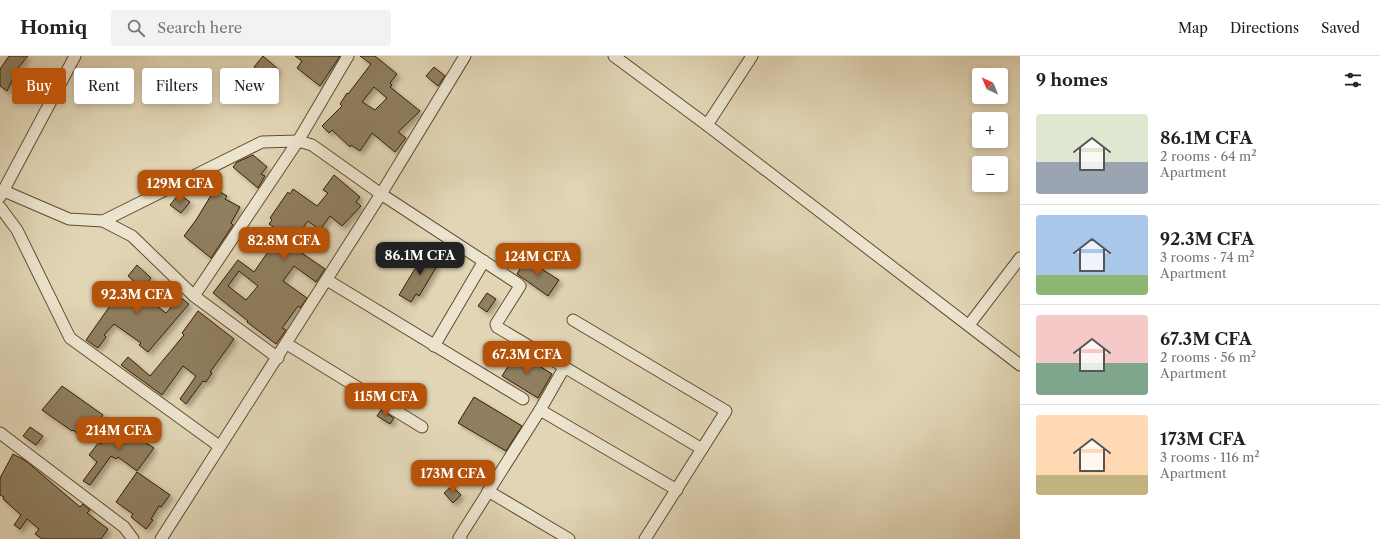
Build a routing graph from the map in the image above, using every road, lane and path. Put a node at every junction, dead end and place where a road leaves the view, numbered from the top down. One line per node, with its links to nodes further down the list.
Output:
1 (75, 56): 8 (street)
2 (348, 56): 7 (street)
3 (465, 56): 9 (street)
4 (614, 56): 6 (street)
5 (752, 56): 6 (street)
6 (707, 125): 17 (street)
7 (298, 142): 9 (street); 11 (street); 15 (street)
8 (2, 194): 11 (street)
9 (382, 194): 13 (street); 14 (street)
10 (0, 207): 27 (street)
11 (103, 221): 15 (street)
12 (1020, 258): 17 (street)
13 (484, 261): 19 (street); 22 (street)
14 (327, 280): 18 (street); 19 (street)
15 (194, 296): 20 (street)
16 (573, 320): 28 (street)
17 (969, 325): 21 (street)
18 (287, 344): 20 (street); 25 (street)
19 (434, 346): 23 (street)
20 (278, 358): 27 (street)
21 (1020, 364)
22 (564, 368): 24 (street); 28 (street)
23 (523, 399)
24 (540, 410): 29 (street); 30 (street)
25 (422, 427)
26 (0, 433): 31 (street)
27 (219, 446): 32 (street)
28 (702, 449): 29 (street)
29 (678, 490): 35 (street)
30 (488, 491): 33 (street); 34 (street)
31 (132, 539)
32 (161, 539)
33 (462, 539)
34 (569, 539)
35 (645, 539)

